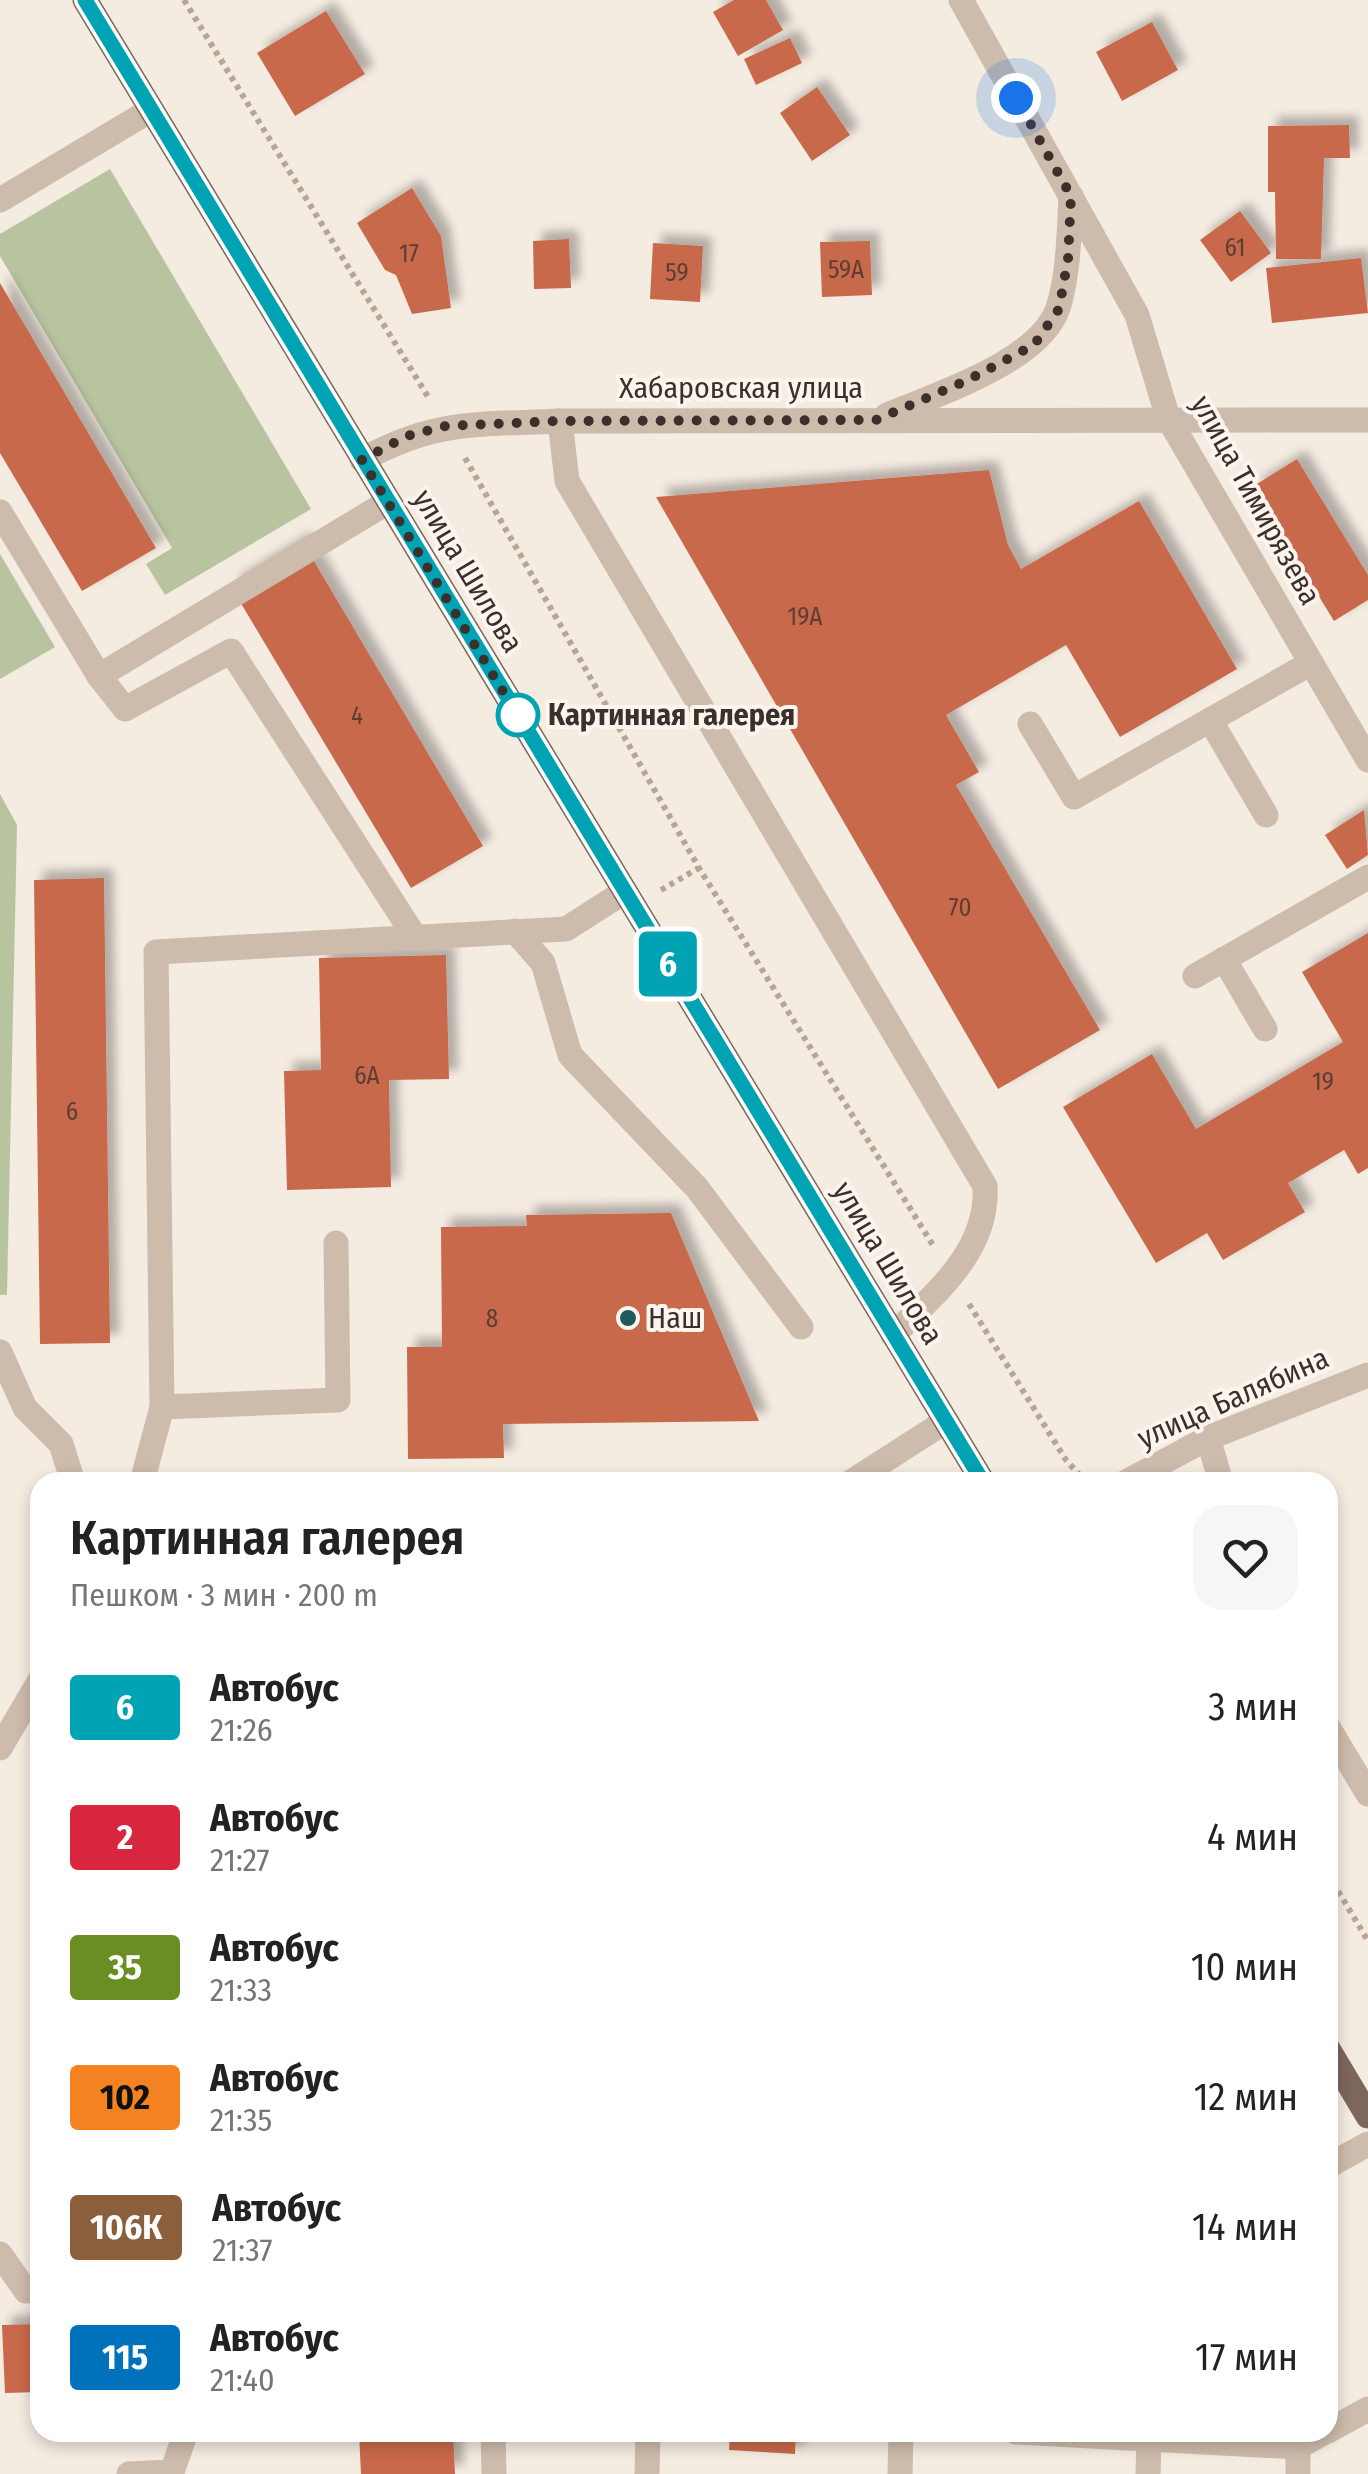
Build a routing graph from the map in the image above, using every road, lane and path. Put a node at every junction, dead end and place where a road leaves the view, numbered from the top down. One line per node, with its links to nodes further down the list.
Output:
1 (85, 0): 4 (main road, улица Шилова)
2 (184, 0): 11 (path)
3 (961, 0): 5 (street, улица Тимирязева)
4 (152, 110): 6 (street); 12 (main road, улица Шилова)
5 (1071, 196): 7 (street, улица Тимирязева); 8 (street)
6 (0, 200)
7 (1168, 418): 8 (street, Хабаровская улица); 9 (street, Хабаровская улица); 15 (street, улица Тимирязева)
8 (876, 420): 10 (street, Хабаровская улица)
9 (1368, 420)
10 (560, 421): 11 (street, Хабаровская улица); 29 (street)
11 (446, 426): 12 (street, Хабаровская улица); 29 (path)
12 (362, 460): 13 (main road, улица Шилова)
13 (388, 502): 16 (street); 22 (main road, улица Шилова)
14 (0, 512): 16 (street)
15 (1311, 662): 17 (street); 19 (street, улица Тимирязева)
16 (99, 676): 24 (street)
17 (1210, 720): 18 (street); 20 (street)
18 (1030, 724)
19 (1368, 760)
20 (1266, 815)
21 (1368, 877): 25 (street)
22 (624, 892): 23 (street); 31 (main road, улица Шилова)
23 (516, 931): 24 (street); 30 (street)
24 (415, 937): 34 (street)
25 (1224, 960): 26 (street); 27 (street)
26 (1195, 976)
27 (1265, 1029)
28 (336, 1243): 34 (street)
29 (952, 1277): 31 (street); 41 (path)
30 (801, 1326)
31 (893, 1335): 35 (main road, улица Шилова)
32 (0, 1352): 37 (street)
33 (1368, 1375): 36 (street, улица Балябина)
34 (162, 1407): 38 (street)
35 (946, 1421): 39 (street); 40 (main road, улица Шилова)
36 (1208, 1438): 42 (street, улица Балябина); 43 (street)
37 (70, 1472)
38 (145, 1472)
39 (867, 1472)
40 (977, 1472)
41 (1077, 1472)
42 (1145, 1472)
43 (1218, 1472)
44 (30, 1697): 46 (street)
45 (1338, 1744): 47 (street)
46 (0, 1748)
47 (1368, 1794)
48 (1338, 1890): 49 (path)
49 (1368, 1940)
50 (1338, 2066): 51 (main road)
51 (1368, 2116)
52 (1368, 2144): 53 (street)
53 (1338, 2160)
54 (0, 2254): 55 (street)
55 (30, 2290)
56 (1368, 2409): 57 (street)
57 (1338, 2425)
58 (182, 2442): 66 (street)
59 (494, 2442): 67 (street)
60 (648, 2442): 68 (street)
61 (901, 2442): 69 (street)
62 (1149, 2442): 70 (street)
63 (1205, 2442): 65 (street)
64 (1307, 2442): 65 (street)
65 (1298, 2447): 71 (street)
66 (129, 2474)
67 (494, 2474)
68 (647, 2474)
69 (900, 2474)
70 (1148, 2474)
71 (1298, 2474)

